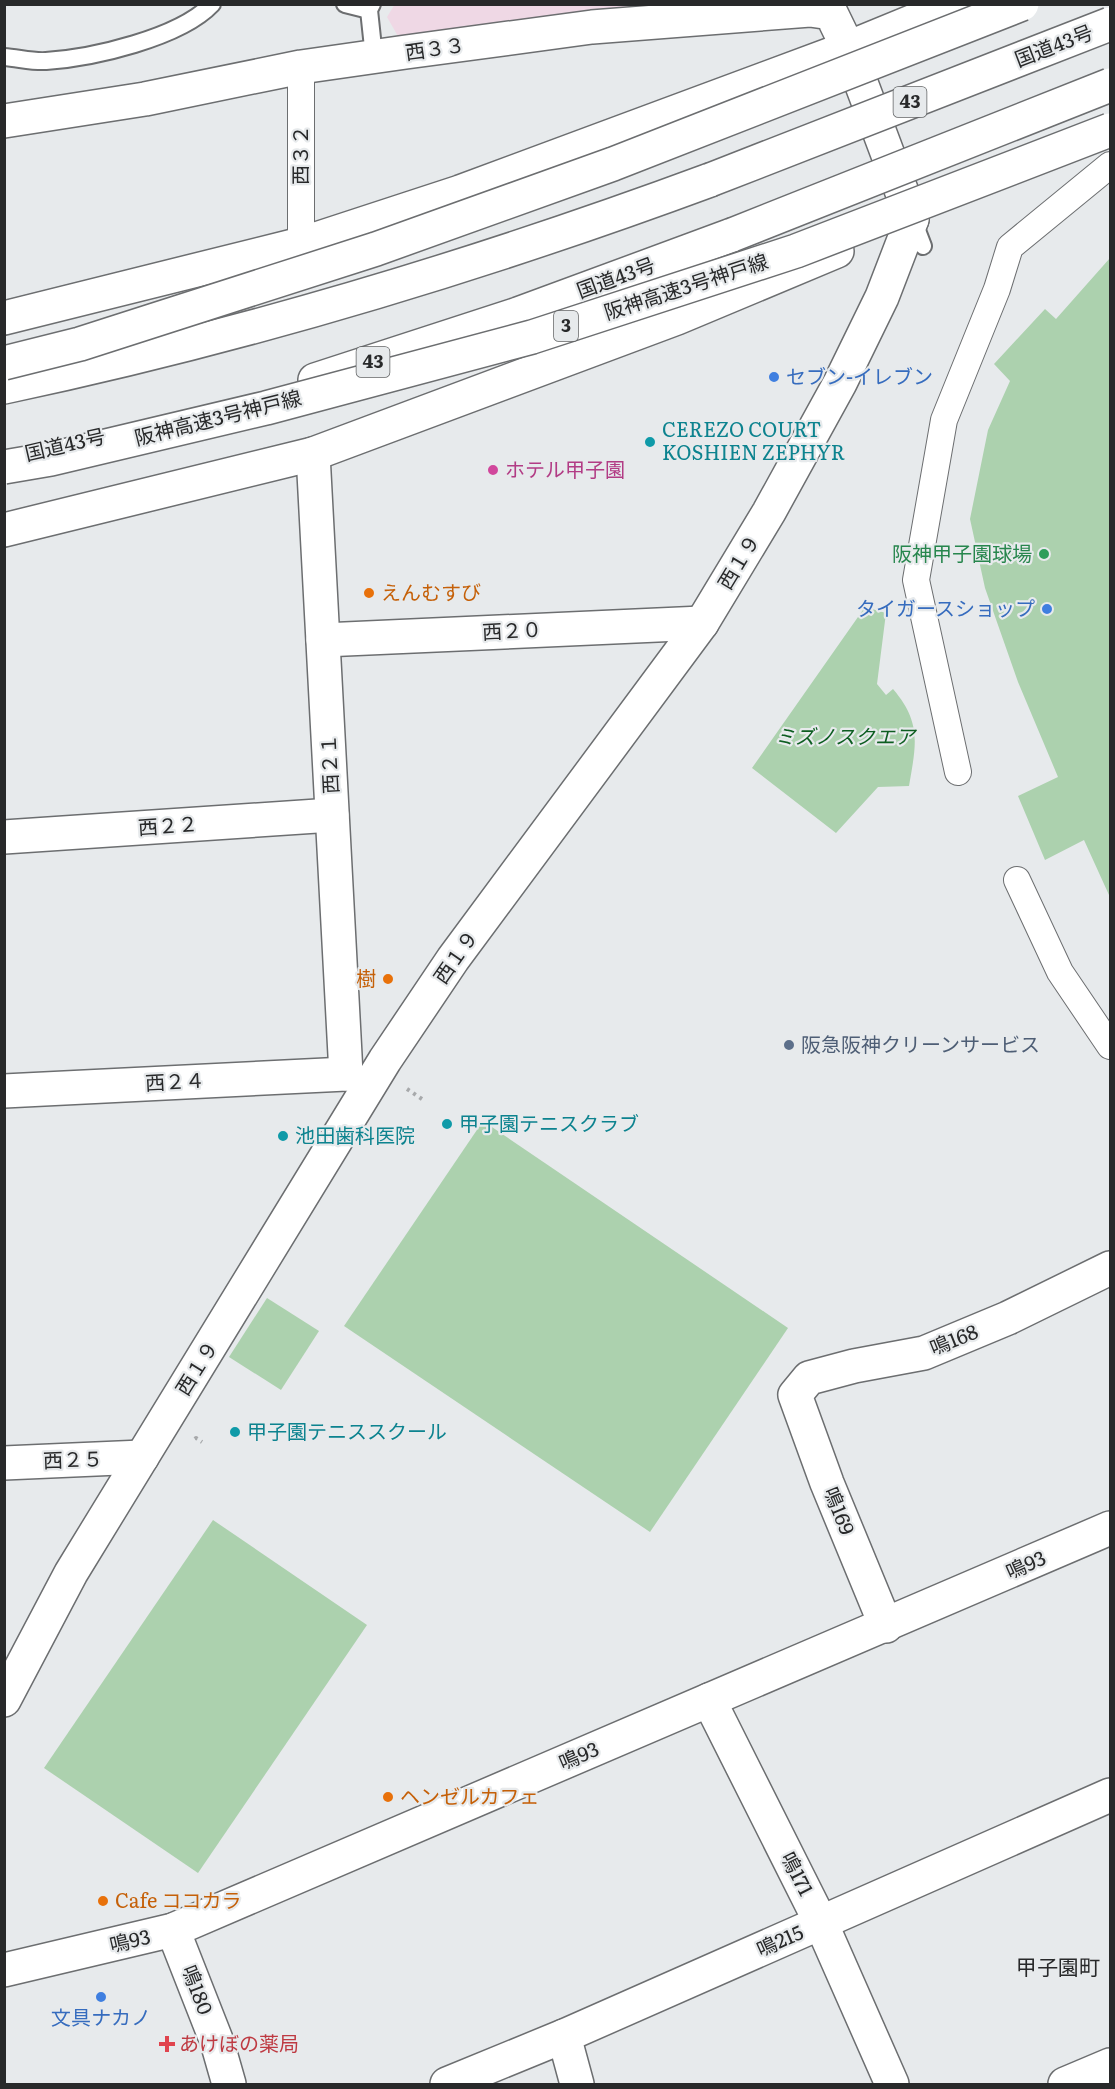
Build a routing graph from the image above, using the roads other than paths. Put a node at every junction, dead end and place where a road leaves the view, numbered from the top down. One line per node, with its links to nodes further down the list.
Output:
1 (212, 4): 8 (lane)
2 (345, 4): 5 (lane)
3 (955, 4): 7 (main road)
4 (1022, 4): 19 (main road, bridge)
5 (370, 7): 9 (lane)
6 (1110, 24): 20 (main road, 国道43号 / 43, bridge)
7 (848, 48): 9 (main road, 西３３); 16 (main road); 17 (main road)
8 (4, 57)
9 (374, 57): 10 (main road, 西３３)
10 (301, 67): 12 (main road, 西３３); 17 (street, 西３２)
11 (1110, 85): 22 (main road, 国道43号 / 43, bridge)
12 (4, 121)
13 (1110, 130): 23 (main road, 阪神高速3号神戸線 / 3, bridge)
14 (1110, 136): 16 (main road)
15 (1110, 165): 27 (street)
16 (918, 233): 21 (main road); 25 (main road, 西１９)
17 (301, 244): 18 (main road)
18 (4, 318)
19 (4, 363)
20 (4, 387)
21 (313, 454): 24 (main road); 26 (main road, 西２１)
22 (4, 459)
23 (4, 467)
24 (4, 530)
25 (702, 623): 26 (main road, 西２０); 32 (main road, 西１９)
26 (323, 640): 28 (main road, 西２１)
27 (958, 772)
28 (332, 815): 29 (main road, 西２２); 32 (main road, 西２１)
29 (4, 837)
30 (1017, 880): 31 (street)
31 (1110, 1046)
32 (355, 1085): 33 (main road, 西２４); 36 (main road, 西１９)
33 (4, 1091)
34 (1110, 1268): 35 (main road, 鳴168)
35 (795, 1395): 39 (main road, 鳴169)
36 (142, 1457): 37 (main road, 西２５); 40 (main road, 西１９)
37 (4, 1462)
38 (1110, 1528): 39 (main road, 鳴93)
39 (886, 1626): 41 (main road, 鳴93)
40 (4, 1700)
41 (709, 1700): 43 (main road, 鳴171); 44 (main road, 鳴93)
42 (1110, 1795): 43 (main road, 鳴215)
43 (821, 1923): 46 (main road, 鳴215); 51 (main road, 鳴171)
44 (173, 1930): 45 (main road, 鳴93); 48 (main road, 鳴180)
45 (4, 1970)
46 (564, 2036): 49 (main road, 鳴215); 50 (main road)
47 (1110, 2065): 52 (main road)
48 (230, 2085)
49 (447, 2085)
50 (577, 2085)
51 (892, 2085)
52 (1065, 2085)

